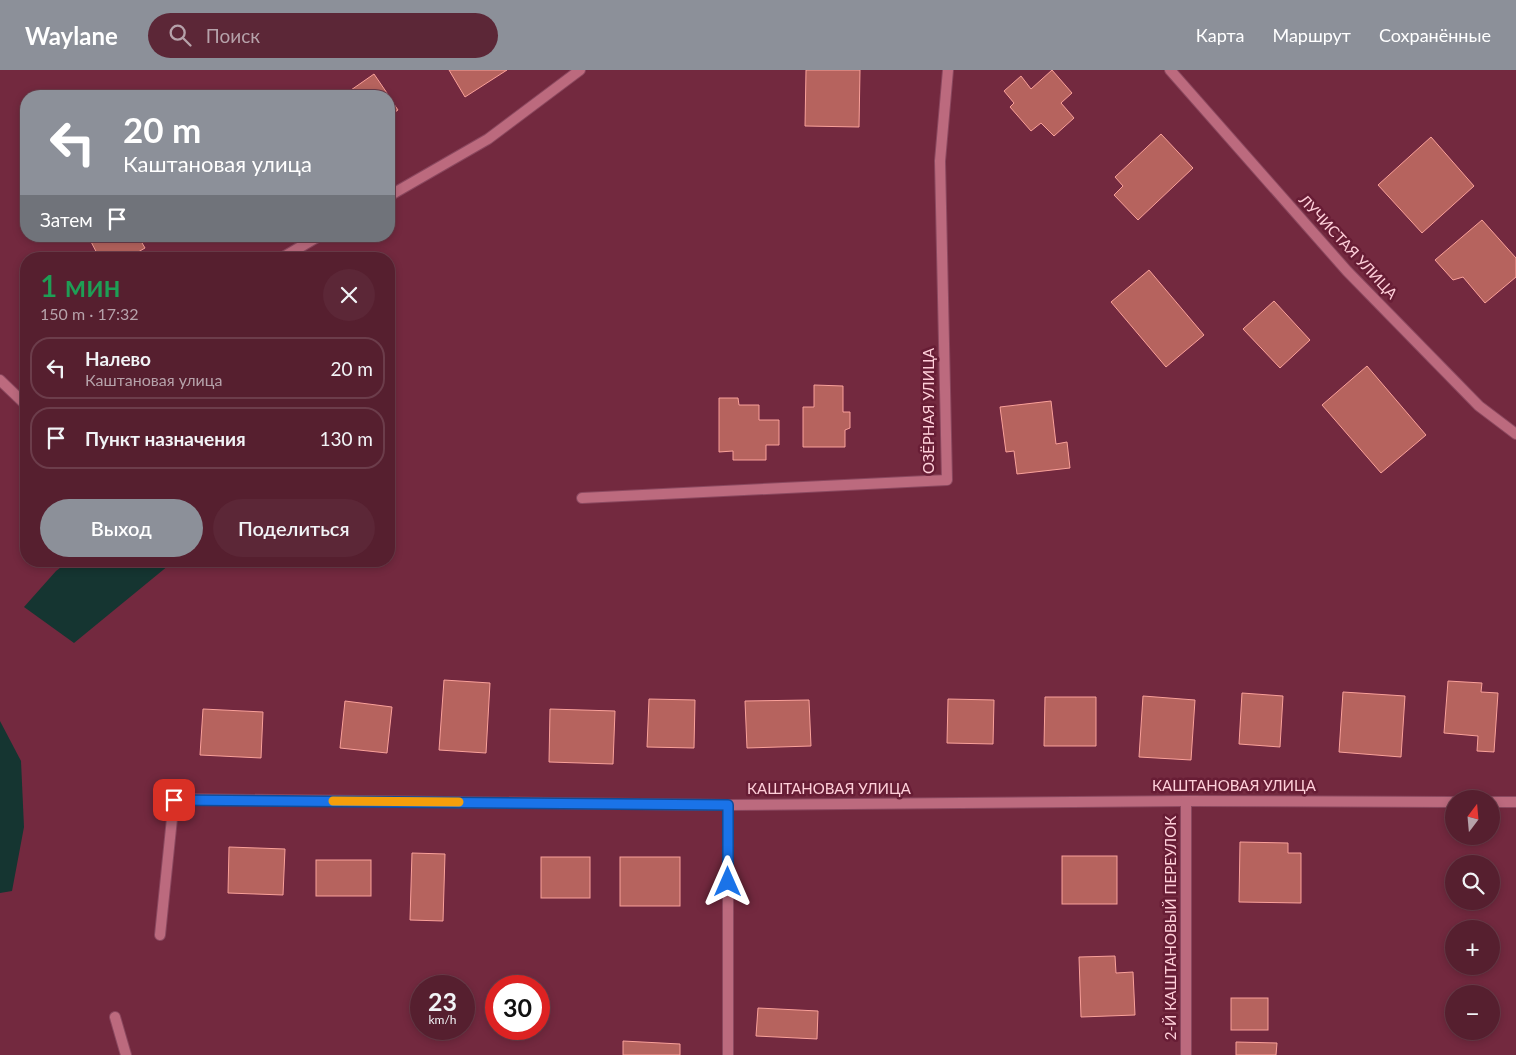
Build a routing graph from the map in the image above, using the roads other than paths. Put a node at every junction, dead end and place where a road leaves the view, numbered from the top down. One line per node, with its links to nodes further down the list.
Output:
1 (580, 70): 4 (street)
2 (948, 70): 10 (street, ОЗЁРНАЯ УЛИЦА)
3 (1170, 70): 9 (street, ЛУЧИСТАЯ УЛИЦА)
4 (395, 193)
5 (309, 242): 6 (street)
6 (292, 252)
7 (0, 380): 8 (street)
8 (20, 398)
9 (1516, 434)
10 (582, 498)
11 (1186, 801): 12 (street, КАШТАНОВАЯ УЛИЦА); 15 (street, КАШТАНОВАЯ УЛИЦА); 20 (street, 2-Й КАШТАНОВЫЙ ПЕРЕУЛОК)
12 (1445, 802)
13 (1500, 802): 14 (street)
14 (1516, 802)
15 (728, 805): 16 (street, КАШТАНОВАЯ УЛИЦА); 19 (street)
16 (160, 935)
17 (115, 1017): 18 (street)
18 (126, 1055)
19 (728, 1055)
20 (1186, 1055)

